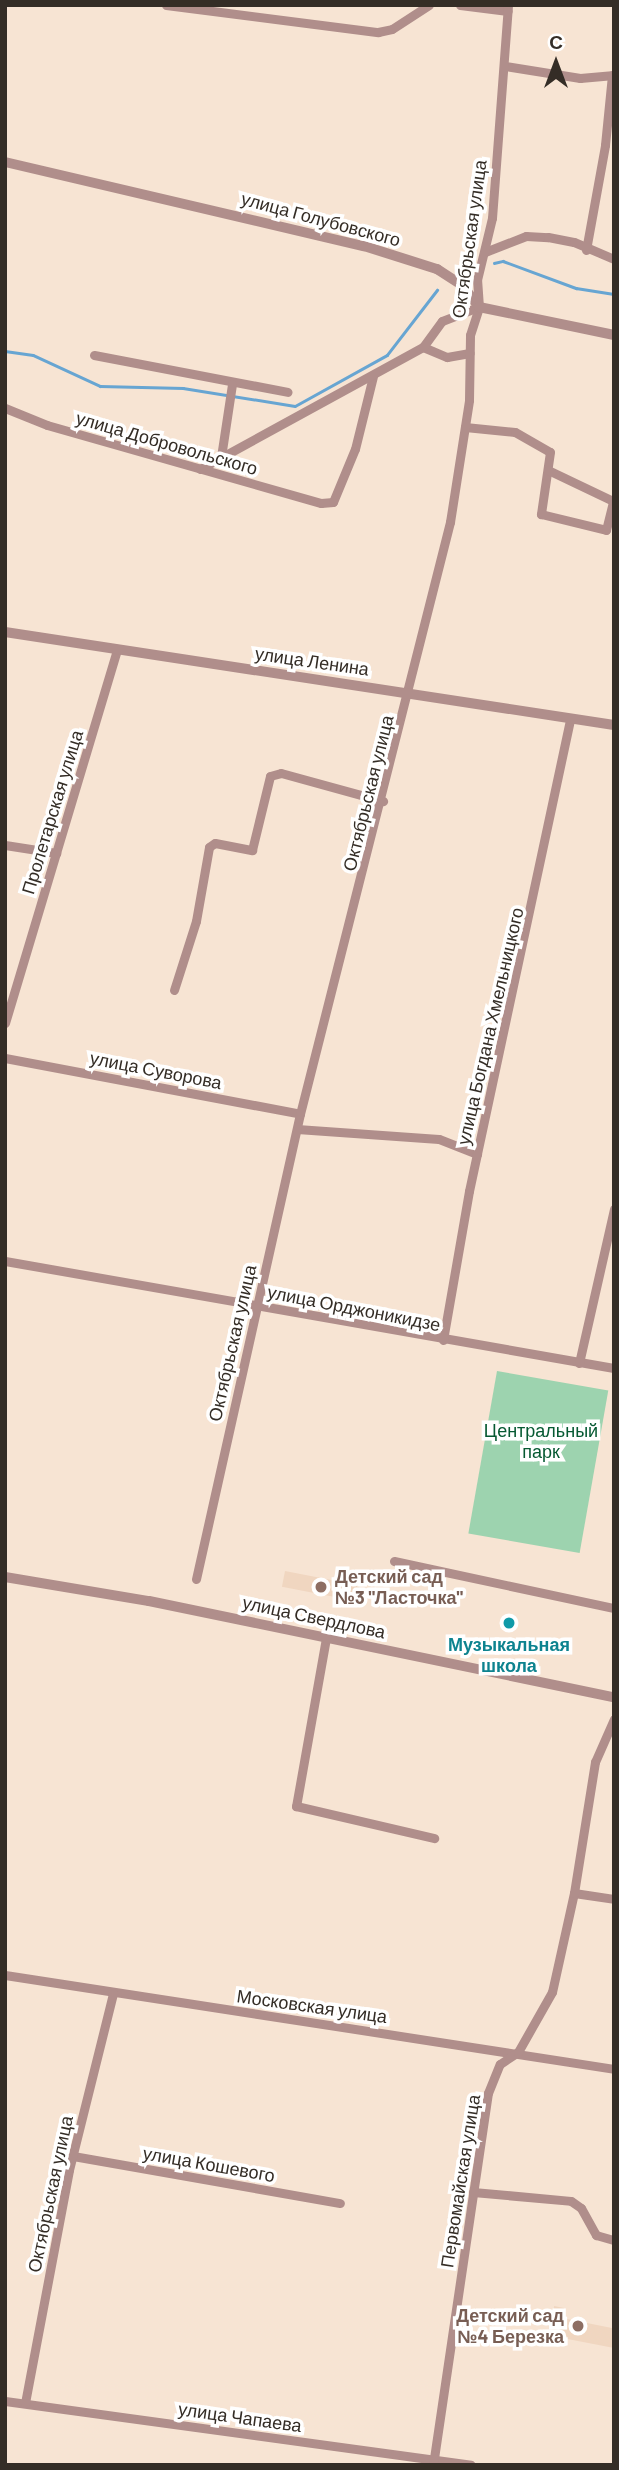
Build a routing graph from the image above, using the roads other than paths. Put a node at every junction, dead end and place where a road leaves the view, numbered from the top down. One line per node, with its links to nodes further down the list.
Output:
1 (166, 5): 2 (street)
2 (429, 5)
3 (460, 5): 4 (street)
4 (508, 8): 5 (street, Октябрьская улица)
5 (505, 66): 6 (street); 11 (street, Октябрьская улица)
6 (613, 75): 8 (street)
7 (5, 162): 13 (street, улица Голубовского)
8 (589, 232): 9 (street); 10 (street)
9 (574, 242): 10 (street); 11 (street)
10 (586, 250): 12 (street)
11 (485, 252): 13 (street, Октябрьская улица)
12 (614, 259)
13 (479, 307): 14 (street); 15 (street); 16 (street, Октябрьская улица)
14 (614, 335)
15 (423, 347): 16 (street); 18 (street)
16 (470, 353): 22 (street, Октябрьская улица)
17 (94, 355): 19 (street)
18 (373, 376): 23 (street); 24 (street, улица Добровольского)
19 (232, 384): 20 (street); 23 (street)
20 (288, 392)
21 (5, 408): 24 (street, улица Добровольского)
22 (465, 427): 25 (street); 28 (street, Октябрьская улица)
23 (221, 457): 24 (street)
24 (201, 469)
25 (548, 470): 25 (street)
26 (5, 632): 27 (street, улица Ленина)
27 (117, 649): 28 (street, улица Ленина); 33 (street, Пролетарская улица)
28 (409, 693): 29 (street, улица Ленина); 31 (street, Октябрьская улица)
29 (570, 719): 30 (street, улица Ленина); 40 (street, улица Богдана Хмельницкого)
30 (614, 724)
31 (383, 801): 34 (street); 38 (street, Октябрьская улица)
32 (5, 845): 33 (street)
33 (56, 853): 35 (street, Пролетарская улица)
34 (174, 990)
35 (10, 991): 36 (street, Пролетарская улица)
36 (5, 1024)
37 (5, 1058): 38 (street, улица Суворова)
38 (300, 1114): 39 (street, Октябрьская улица)
39 (297, 1129): 40 (street); 43 (street, Октябрьская улица)
40 (477, 1154): 44 (street, улица Богдана Хмельницкого)
41 (614, 1209): 45 (street)
42 (5, 1261): 43 (street, улица Орджоникидзе)
43 (257, 1305): 44 (street, улица Орджоникидзе); 49 (street, Октябрьская улица)
44 (443, 1340): 45 (street, улица Орджоникидзе)
45 (579, 1363): 46 (street, улица Орджоникидзе)
46 (614, 1368)
47 (394, 1562): 50 (street)
48 (5, 1577): 51 (street, улица Свердлова)
49 (196, 1579)
50 (614, 1608)
51 (326, 1638): 52 (street, улица Свердлова); 54 (street)
52 (614, 1697)
53 (614, 1719): 55 (street, Первомайская улица)
54 (434, 1838)
55 (574, 1893): 56 (street); 59 (street, Первомайская улица)
56 (614, 1899)
57 (5, 1975): 58 (street, Московская улица)
58 (113, 1993): 59 (street, Московская улица); 61 (street, Октябрьская улица)
59 (518, 2052): 60 (street, Московская улица); 62 (street, Первомайская улица)
60 (614, 2070)
61 (73, 2156): 63 (street, улица Кошевого); 66 (street, Октябрьская улица)
62 (473, 2192): 64 (street); 67 (street, Первомайская улица)
63 (340, 2203)
64 (614, 2240)
65 (5, 2401): 66 (street, улица Чапаева)
66 (25, 2403): 67 (street, улица Чапаева)
67 (433, 2462): 68 (street, улица Чапаева)
68 (471, 2465)

